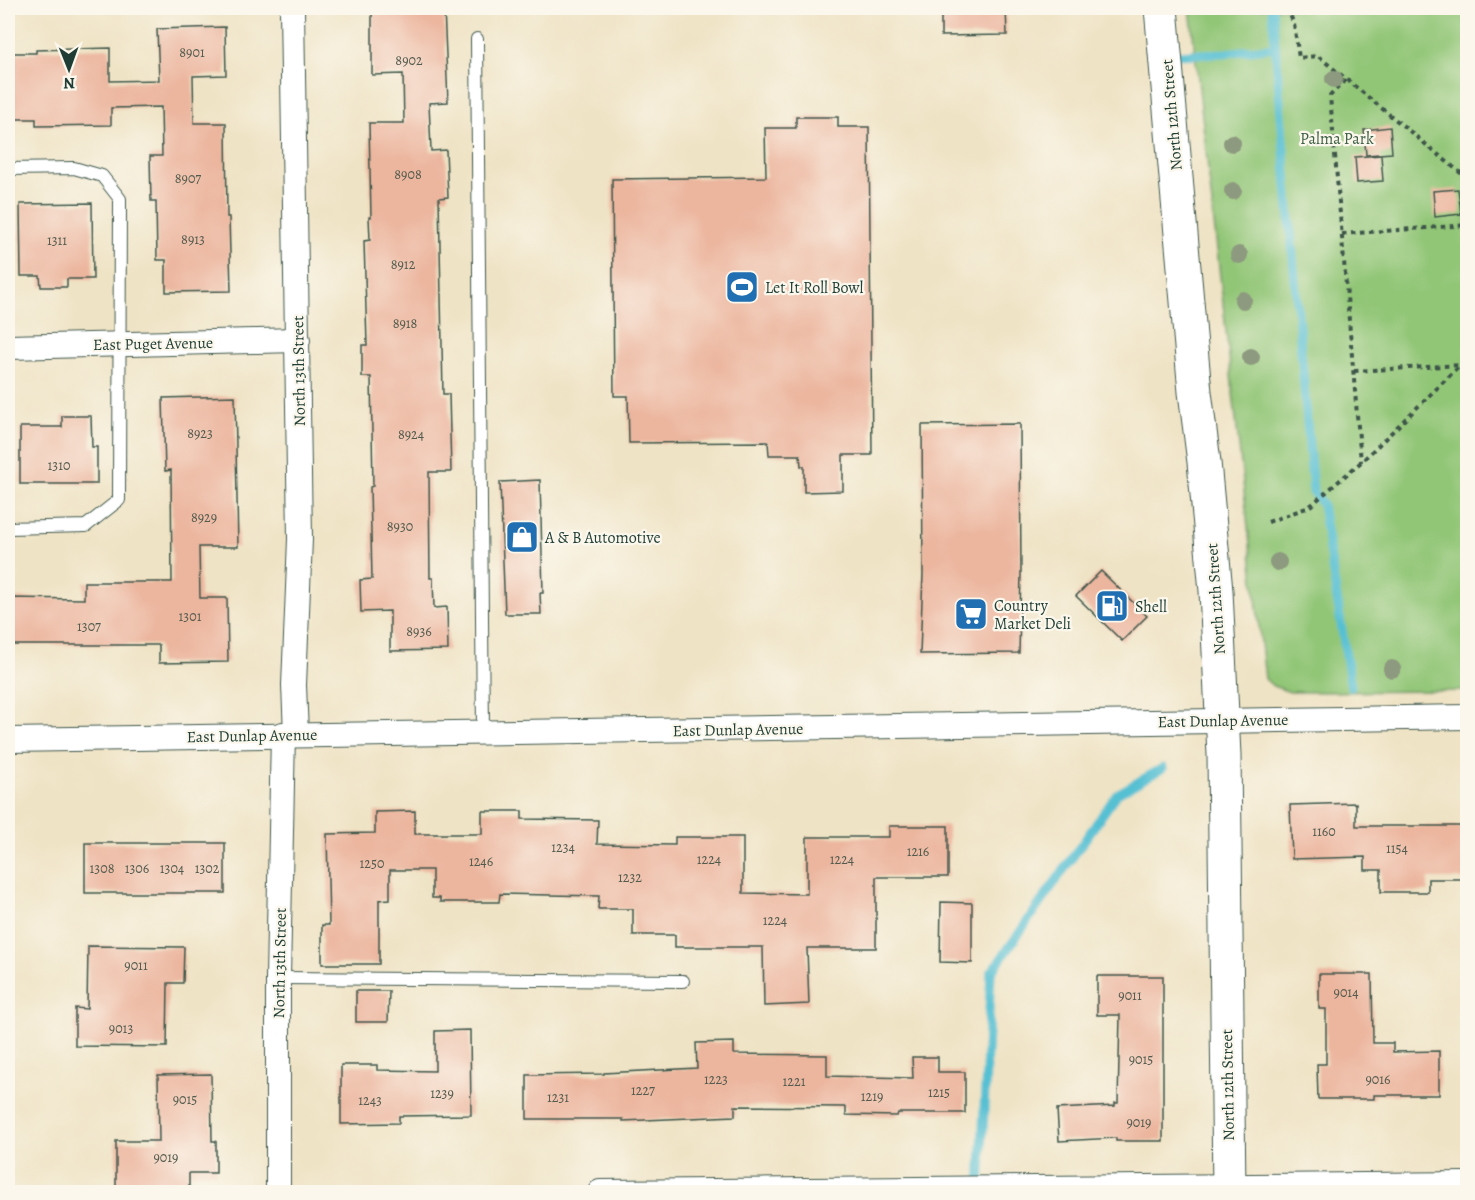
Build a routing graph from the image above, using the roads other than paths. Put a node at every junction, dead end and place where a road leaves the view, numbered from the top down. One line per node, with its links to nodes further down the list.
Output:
1 (292, 8): 5 (street, North 13th Street)
2 (1161, 8): 10 (street, North 12th Street)
3 (477, 39): 11 (lane)
4 (8, 169): 6 (lane)
5 (298, 340): 6 (street, East Puget Avenue); 12 (street, North 13th Street)
6 (121, 344): 7 (street, East Puget Avenue); 8 (lane)
7 (8, 347)
8 (8, 528)
9 (1467, 717): 10 (street, East Dunlap Avenue)
10 (1223, 720): 11 (street, East Dunlap Avenue); 17 (street, North 12th Street)
11 (483, 733): 12 (street, East Dunlap Avenue)
12 (289, 734): 13 (street, East Dunlap Avenue); 14 (street, North 13th Street)
13 (8, 740)
14 (278, 978): 15 (lane); 18 (street, North 13th Street)
15 (683, 981)
16 (1467, 1184): 17 (street)
17 (1229, 1190): 19 (street)
18 (278, 1192)
19 (600, 1192)

